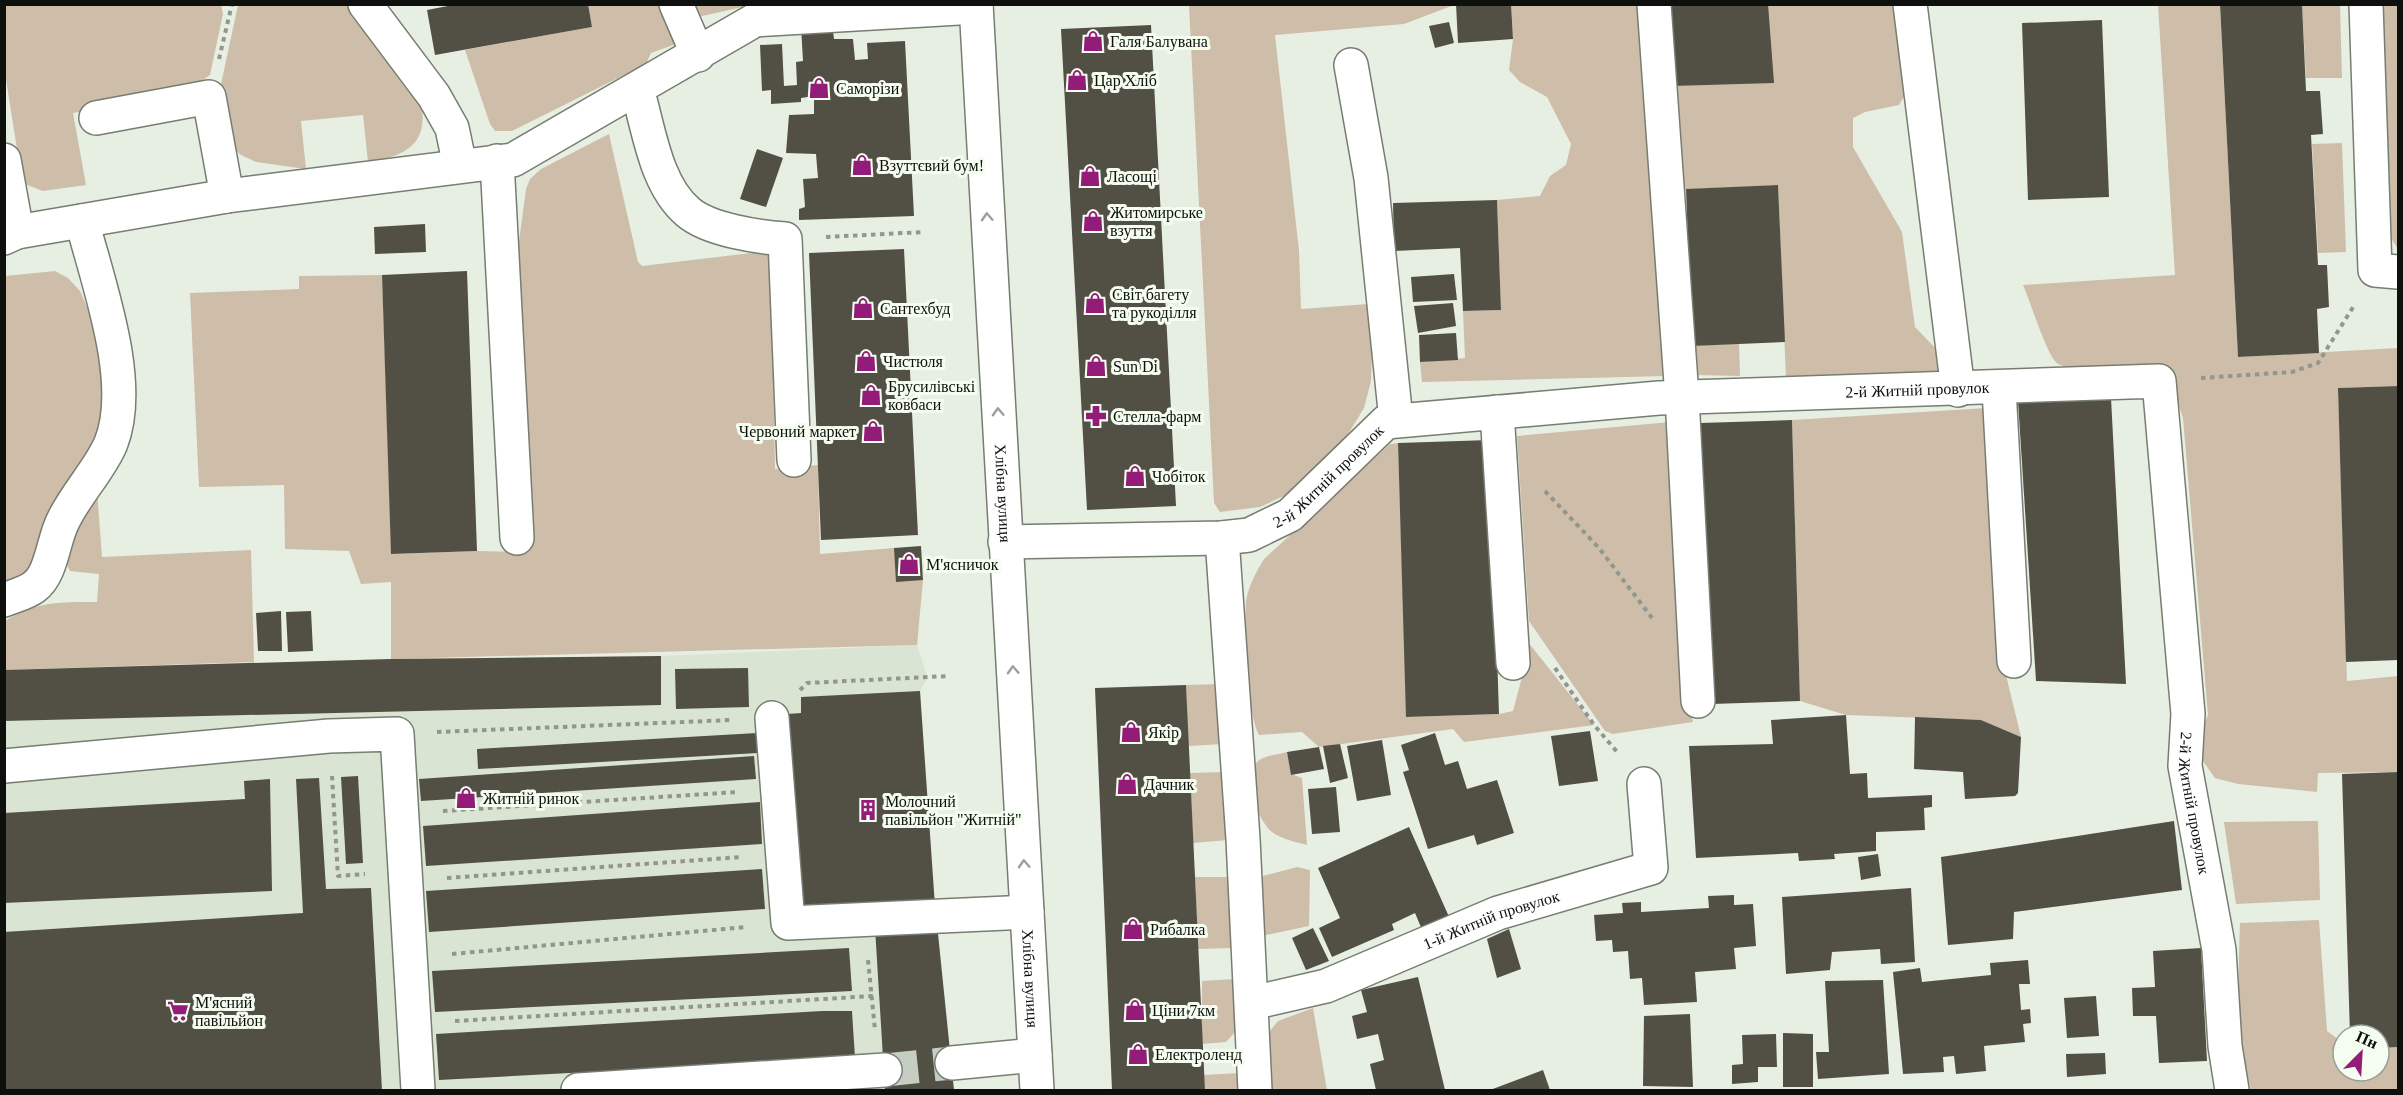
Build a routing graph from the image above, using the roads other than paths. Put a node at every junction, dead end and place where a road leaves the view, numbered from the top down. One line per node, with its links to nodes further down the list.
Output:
1 (365, 4): 14 (street)
2 (676, 4): 8 (street)
3 (1654, 4): 21 (street)
4 (1910, 4): 20 (street)
5 (2366, 4): 18 (street)
6 (976, 6): 7 (street); 27 (street, Хлібна вулиця, one-way to 6)
7 (776, 12): 8 (street)
8 (698, 55): 10 (street)
9 (1351, 65): 23 (street)
10 (637, 89): 13 (street); 24 (street)
11 (96, 118): 15 (street)
12 (4, 160): 17 (street)
13 (497, 161): 14 (street); 25 (street)
14 (460, 166): 15 (street)
15 (226, 196): 16 (street)
16 (82, 221): 17 (street); 28 (street)
17 (11, 235)
18 (2387, 271)
19 (2000, 389): 20 (street, 2-й Житній провулок); 29 (street); 45 (street, 2-й Житній провулок)
20 (1958, 390): 21 (street, 2-й Житній провулок)
21 (1682, 397): 22 (street, 2-й Житній провулок); 31 (street)
22 (1497, 412): 23 (street, 2-й Житній провулок); 30 (street)
23 (1396, 420): 26 (street, 2-й Житній провулок)
24 (794, 460)
25 (517, 538)
26 (1222, 538): 27 (street, 2-й Житній провулок); 36 (street)
27 (1005, 542): 35 (street, Хлібна вулиця, one-way to 27)
28 (4, 600)
29 (2014, 661)
30 (1513, 663)
31 (1698, 701)
32 (772, 718): 35 (street)
33 (4, 766): 40 (street)
34 (1644, 784): 36 (street, 1-й Житній провулок)
35 (1027, 912): 37 (street, Хлібна вулиця)
36 (1252, 1003): 43 (street)
37 (1035, 1055): 38 (street); 42 (street, Хлібна вулиця)
38 (952, 1063)
39 (881, 1071): 41 (street)
40 (418, 1090)
41 (578, 1090)
42 (1037, 1090)
43 (1255, 1090)
44 (2227, 1090): 45 (street)
45 (2232, 1090)

